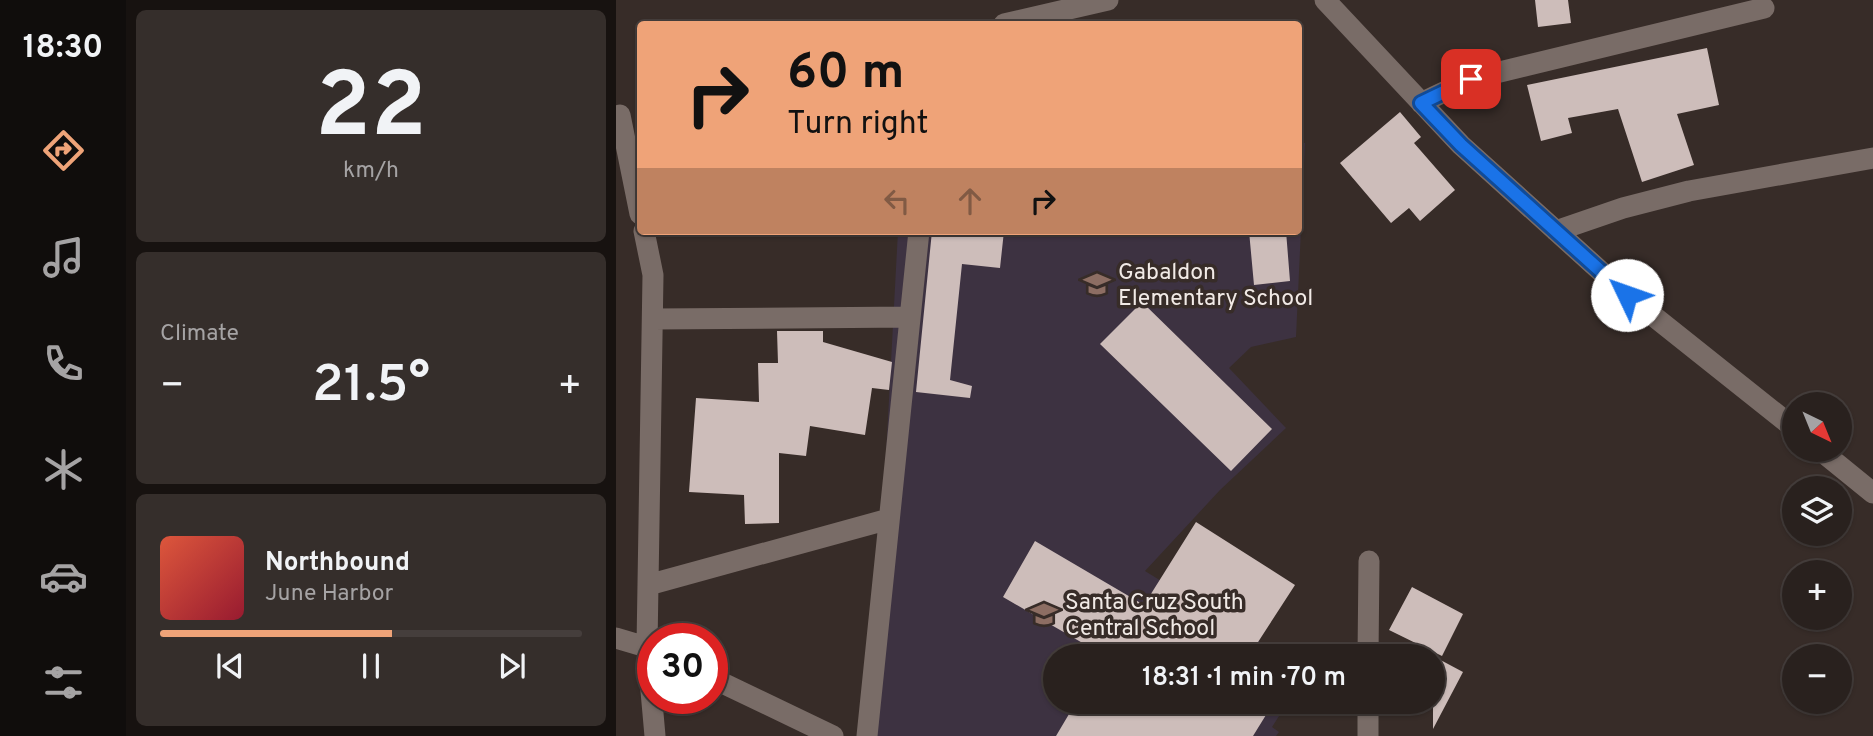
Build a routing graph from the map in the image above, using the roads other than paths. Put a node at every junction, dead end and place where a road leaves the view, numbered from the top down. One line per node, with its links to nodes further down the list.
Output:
1 (1108, 0): 4 (street)
2 (1325, 0): 5 (street)
3 (1764, 8): 5 (street)
4 (1017, 21)
5 (1421, 103): 9 (street)
6 (626, 114): 8 (street)
7 (1873, 158): 9 (street)
8 (637, 193)
9 (1556, 231): 14 (street)
10 (645, 235): 13 (street)
11 (919, 235): 12 (street)
12 (910, 317): 13 (street); 17 (street)
13 (653, 319): 19 (street)
14 (1782, 418)
15 (1835, 462): 16 (street)
16 (1873, 493)
17 (889, 519): 19 (street); 29 (street)
18 (1369, 561): 23 (street)
19 (648, 585): 20 (street)
20 (649, 623)
21 (616, 638): 22 (street)
22 (637, 644)
23 (1368, 644)
24 (728, 686): 28 (street)
25 (654, 714): 27 (street)
26 (1368, 714): 30 (street)
27 (655, 736)
28 (834, 736)
29 (867, 736)
30 (1368, 736)

